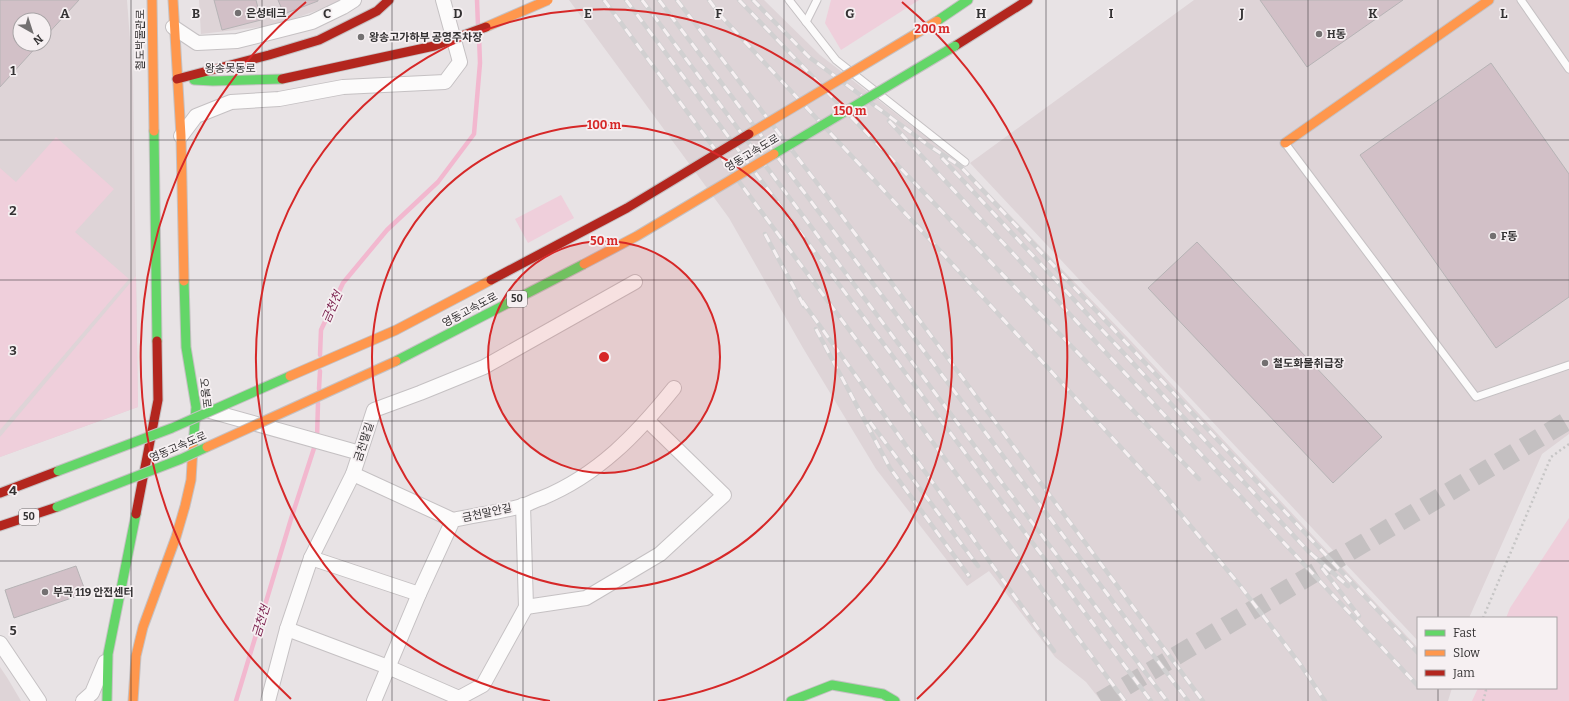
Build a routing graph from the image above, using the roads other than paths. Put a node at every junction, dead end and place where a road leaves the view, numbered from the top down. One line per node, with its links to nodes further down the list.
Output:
1 (152, 0): 17 (main road, 철도박물관로)
2 (173, 0): 14 (main road)
3 (390, 0): 16 (main road, 왕송못동로)
4 (443, 0): 18 (street)
5 (548, 0): 16 (main road, 왕송못동로, bridge)
6 (789, 0): 13 (lane)
7 (817, 0): 13 (lane)
8 (968, 0): 28 (main road, 영동고속도로, bridge)
9 (1028, 0): 31 (main road, 영동고속도로 / 50, bridge)
10 (1489, 0): 19 (main road)
11 (1521, 0): 15 (lane)
12 (346, 2): 14 (street)
13 (806, 22): 20 (lane)
14 (173, 27): 16 (main road)
15 (1569, 69)
16 (177, 79): 17 (main road, 왕송못동로); 18 (main road, 오봉로)
17 (152, 80): 37 (main road)
18 (181, 136): 24 (main road, 오봉로)
19 (1285, 143): 22 (lane)
20 (965, 162)
21 (635, 282): 26 (street, 금천말길)
22 (1569, 365)
23 (674, 388): 25 (street, 금천말안길)
24 (196, 407): 26 (street); 43 (main road, 오봉로)
25 (648, 420): 29 (street, 금천말안길); 34 (street)
26 (360, 453): 27 (street, 금천말길)
27 (353, 474): 30 (street); 32 (street, 금천말길)
28 (0, 493)
29 (523, 506): 30 (street, 금천말안길); 34 (street)
30 (453, 520): 33 (street, 금천말안길)
31 (0, 526)
32 (312, 558): 33 (street); 35 (street, 금천말길)
33 (419, 594): 39 (street, 금천말안길)
34 (526, 607): 39 (street)
35 (287, 629): 39 (street); 44 (street, 금천말길)
36 (0, 643): 38 (street)
37 (108, 654): 41 (street); 42 (main road)
38 (4, 656): 40 (street)
39 (388, 667): 45 (street, 금천말안길)
40 (40, 701)
41 (84, 701)
42 (107, 701)
43 (133, 701)
44 (268, 701)
45 (374, 701)
46 (791, 701): 47 (main road)
47 (895, 701)

